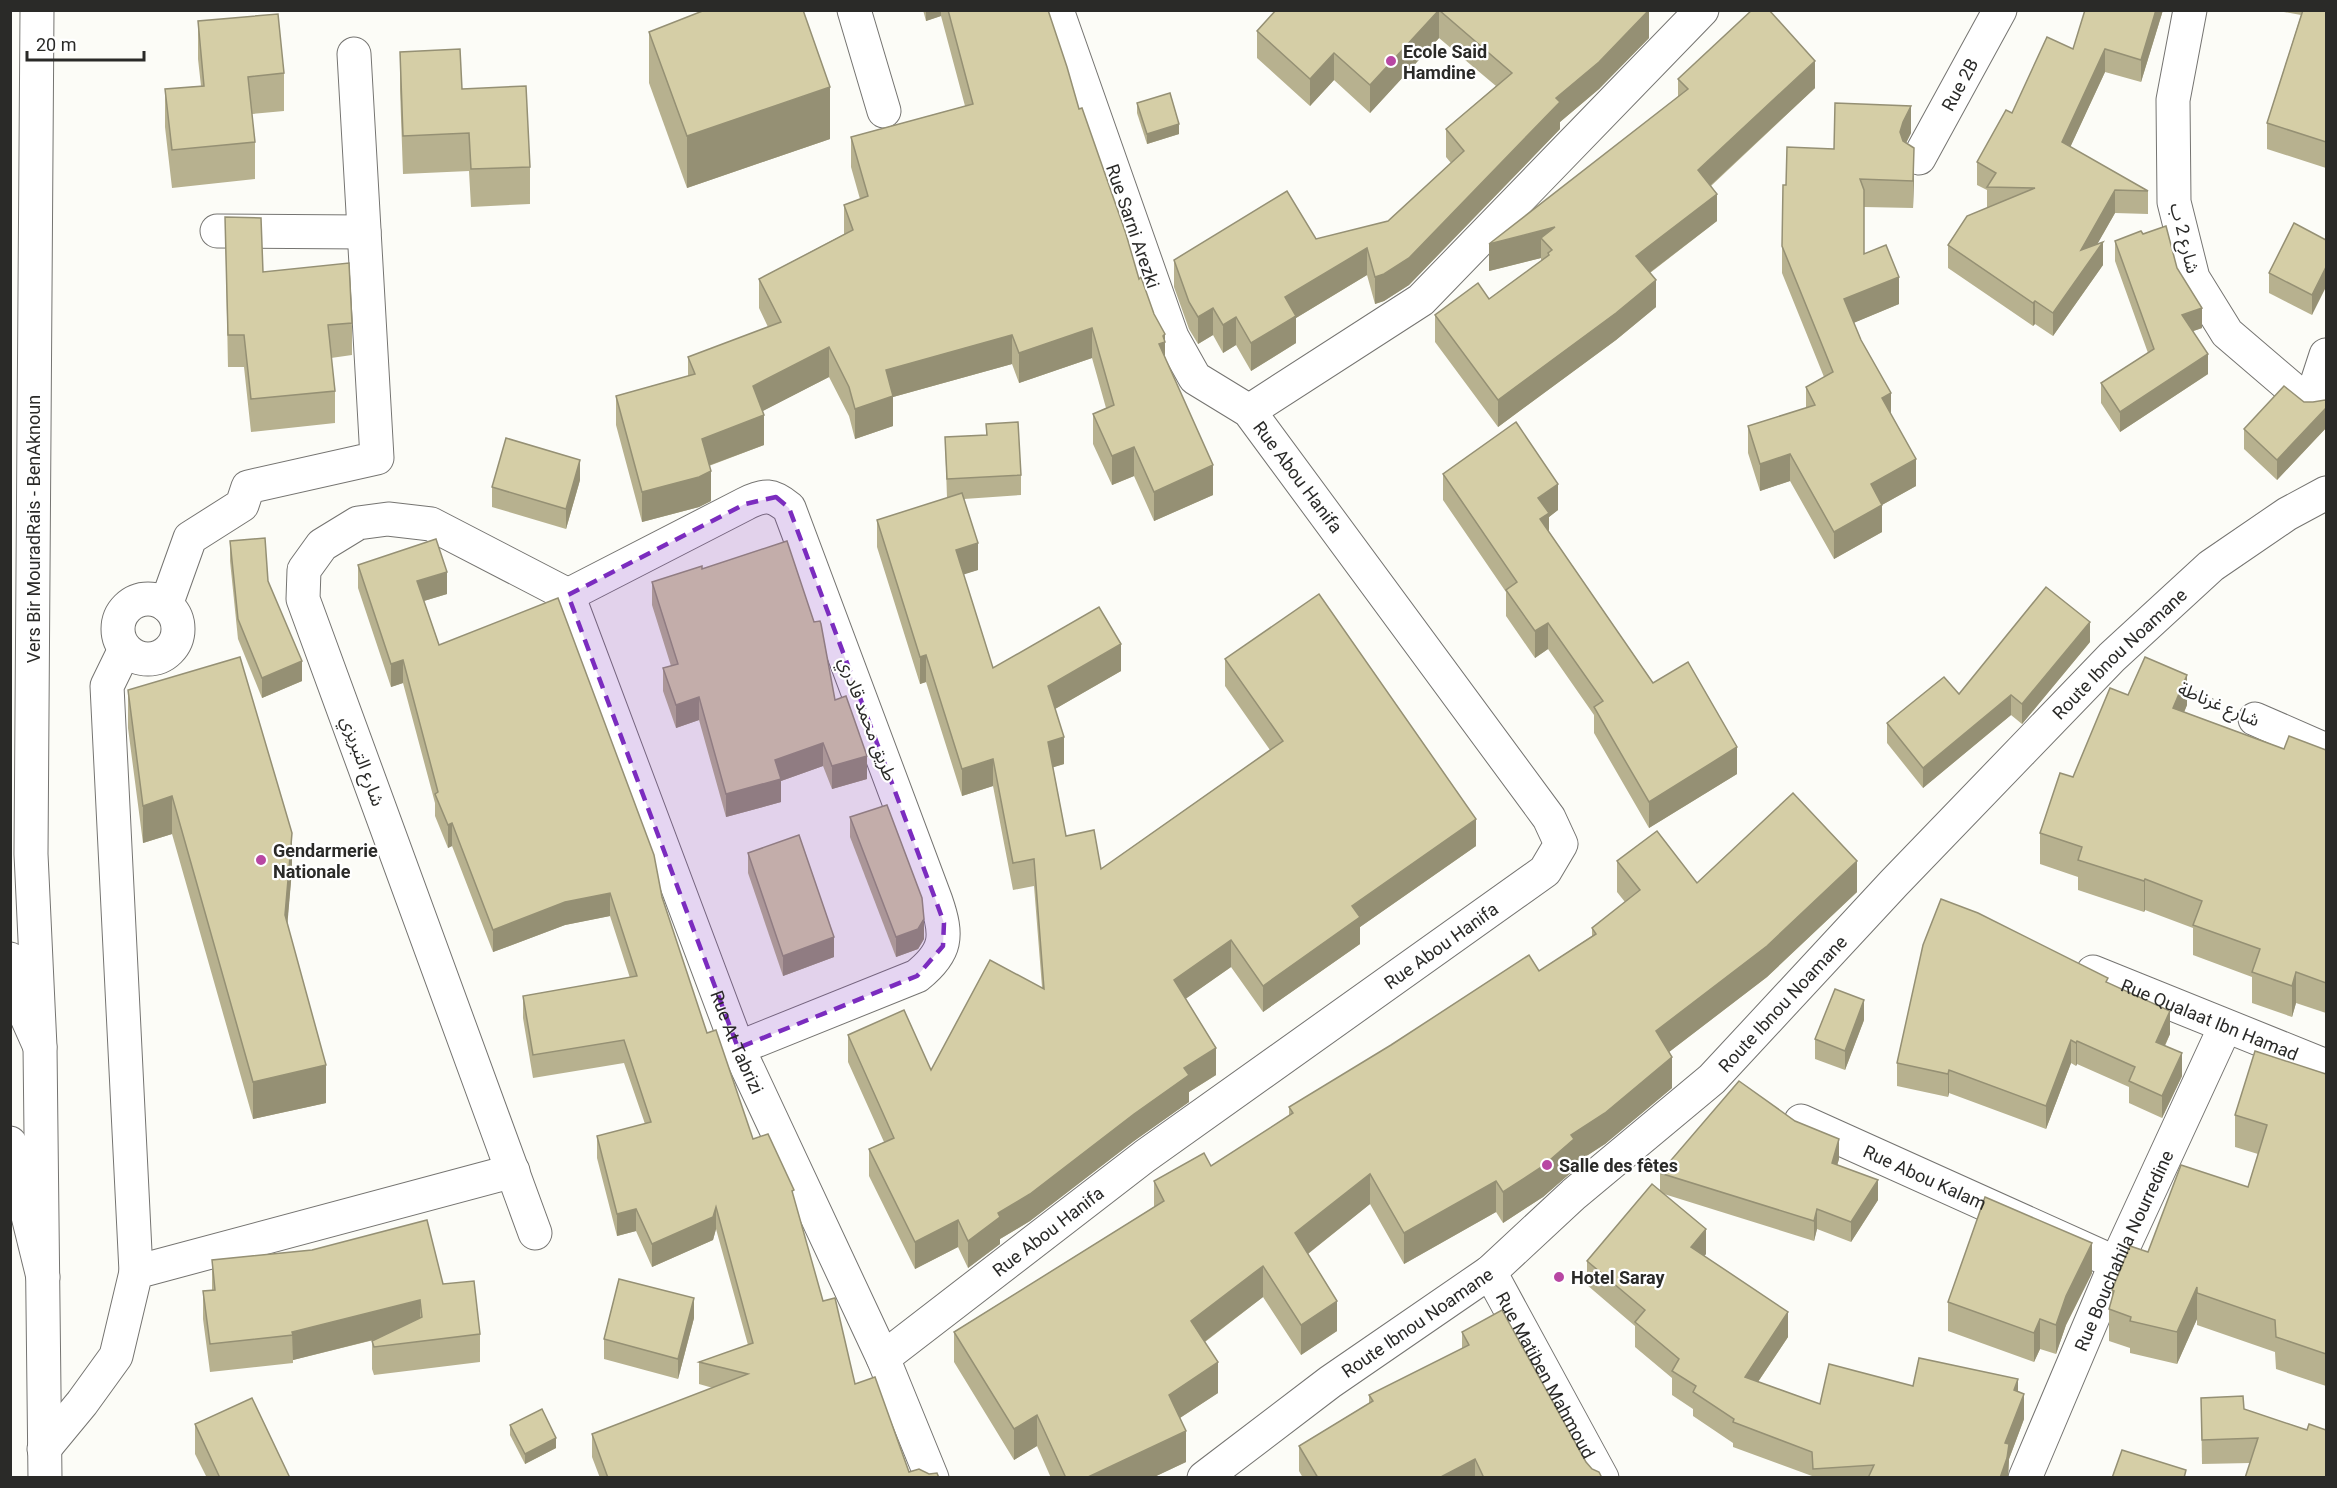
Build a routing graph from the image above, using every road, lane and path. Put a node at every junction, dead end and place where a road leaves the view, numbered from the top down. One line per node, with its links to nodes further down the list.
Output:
1 (37, 10): 25 (main road, Vers Bir MouradRais - BenAknoun)
2 (854, 10): 8 (main road)
3 (1057, 10): 14 (main road, Rue Sarni Arezki)
4 (1702, 10): 14 (main road)
5 (2000, 10): 9 (main road, Rue 2B)
6 (2190, 10): 13 (main road, شارع 2 ب)
7 (354, 54): 11 (main road)
8 (884, 111)
9 (1919, 158)
10 (217, 231): 11 (main road)
11 (364, 232): 17 (main road)
12 (2326, 355): 13 (main road)
13 (2318, 402)
14 (1249, 411): 36 (main road, Rue Abou Hanifa)
15 (2326, 494): 34 (main road, Route Ibnou Noamane)
16 (568, 595): 26 (main road, Rue At Tabrizi); 26 (main road, طريق محمد قادري); 30 (main road, شارع التبريزي)
17 (166, 605): 18 (main road); 18 (main road)
18 (125, 649): 33 (main road)
19 (2173, 684): 20 (path, شارع غرناطة)
20 (2255, 719): 21 (main road, شارع غرناطة)
21 (2326, 750)
22 (10, 959): 25 (main road)
23 (2093, 972): 24 (main road, Rue Qualaat Ibn Hamad)
24 (2225, 1027): 27 (main road, Rue Qualaat Ibn Hamad); 32 (main road, Rue Bouchahila Nourredine)
25 (40, 1047): 35 (main road, Vers Bir MouradRais - BenAknoun)
26 (738, 1048): 36 (main road, Rue At Tabrizi)
27 (2326, 1066)
28 (1801, 1120): 32 (main road, Rue Abou Kalam)
29 (10, 1143): 35 (main road)
30 (513, 1172): 31 (main road, شارع التبريزي); 33 (main road)
31 (535, 1233)
32 (2115, 1263): 42 (main road, Rue Bouchahila Nourredine)
33 (136, 1272): 37 (main road)
34 (1490, 1272): 38 (main road, Route Ibnou Noamane); 41 (main road, Rue Matiben Mahmoud)
35 (43, 1277): 37 (main road)
36 (883, 1358): 39 (main road, Rue At Tabrizi)
37 (45, 1463)
38 (1235, 1467): 40 (main road, Route Ibnou Noamane)
39 (932, 1478)
40 (1204, 1478)
41 (1602, 1478)
42 (2025, 1478)

